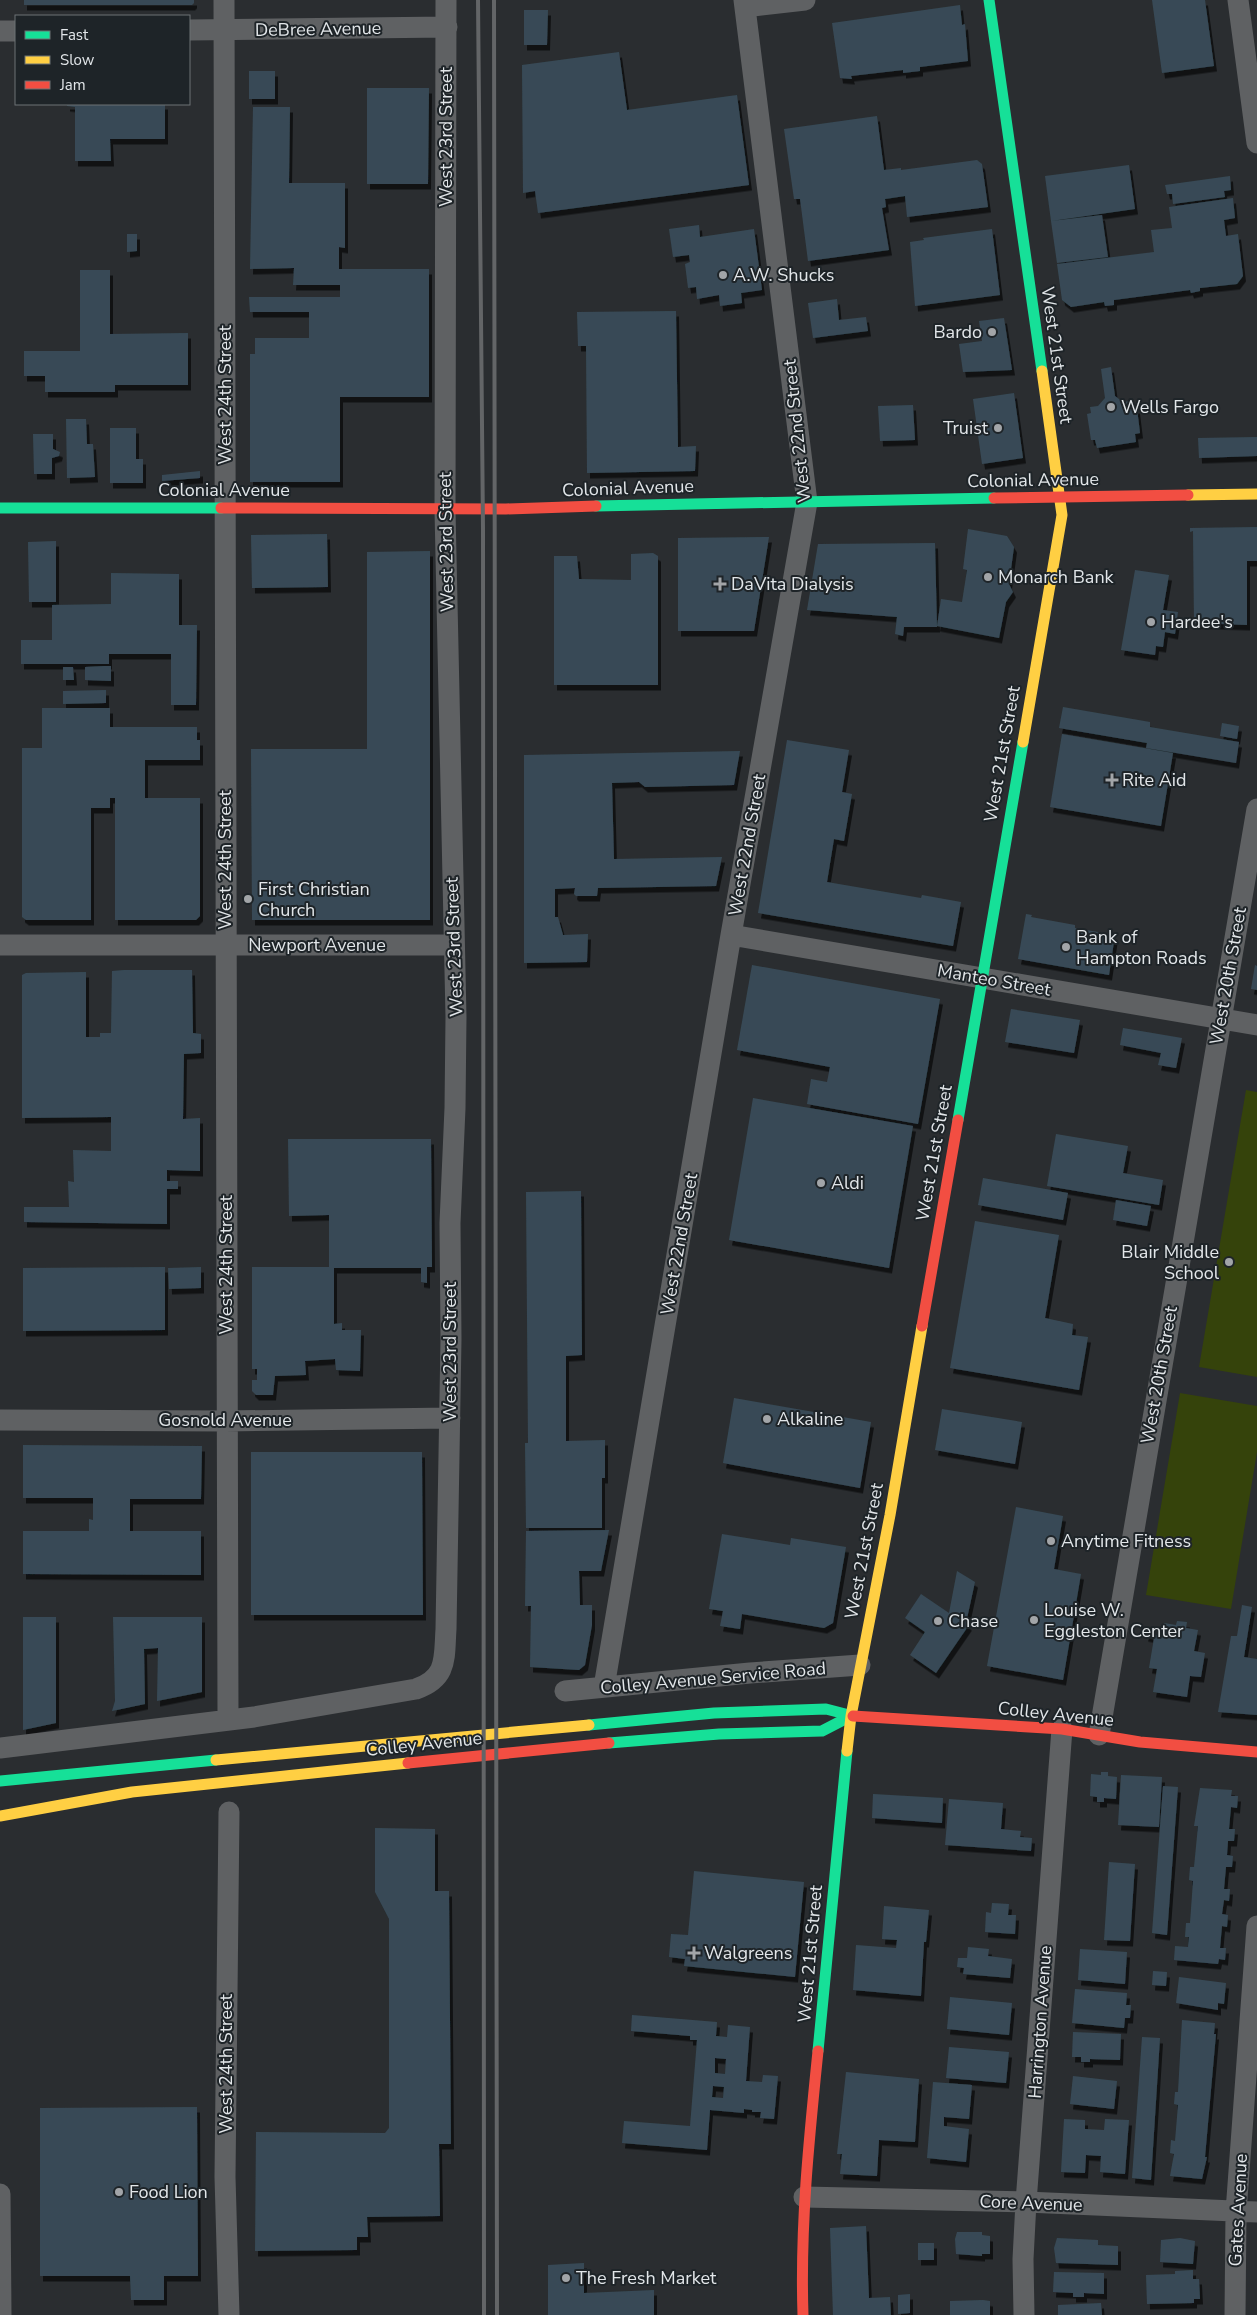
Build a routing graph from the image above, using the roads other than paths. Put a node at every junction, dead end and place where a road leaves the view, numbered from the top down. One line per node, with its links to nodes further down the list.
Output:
1 (224, 0): 9 (street, West 24th Street)
2 (446, 0): 7 (street, West 23rd Street)
3 (805, 0): 6 (street)
4 (989, 0): 14 (main road, West 21st Street)
5 (1238, 0): 12 (street)
6 (745, 4): 15 (street, West 22nd Street)
7 (446, 27): 9 (street, DeBree Avenue); 18 (street, West 23rd Street)
8 (190, 30): 9 (street, DeBree Avenue)
9 (224, 30): 17 (street, West 24th Street)
10 (0, 31): 11 (street)
11 (15, 31)
12 (1257, 143)
13 (1257, 494): 14 (main road, Colonial Avenue)
14 (1060, 497): 15 (main road, Colonial Avenue); 24 (main road, West 21st Street)
15 (807, 502): 18 (main road, Colonial Avenue); 20 (street, West 22nd Street)
16 (0, 508): 17 (main road, Colonial Avenue)
17 (225, 508): 18 (main road, Colonial Avenue); 22 (street, West 24th Street)
18 (444, 510): 23 (street, West 23rd Street)
19 (1257, 809): 25 (street, West 20th Street)
20 (731, 935): 24 (street, Manteo Street); 31 (street, West 22nd Street)
21 (0, 945): 22 (street, Newport Avenue)
22 (225, 945): 23 (street, Newport Avenue); 29 (street, West 24th Street)
23 (453, 945): 27 (street, West 23rd Street)
24 (982, 978): 25 (street, Manteo Street); 30 (main road, West 21st Street)
25 (1220, 1018): 26 (street, Manteo Street); 36 (street, West 20th Street)
26 (1257, 1025)
27 (450, 1418): 29 (street, Gosnold Avenue); 34 (street, West 23rd Street)
28 (0, 1420): 29 (street, Gosnold Avenue)
29 (226, 1421): 34 (street, West 24th Street)
30 (860, 1665): 31 (street, Colley Avenue Service Road); 33 (main road, West 21st Street)
31 (604, 1687): 32 (street, Colley Avenue Service Road)
32 (566, 1691)
33 (852, 1716): 35 (main road, Colley Avenue); 39 (main road, Colley Avenue); 41 (main road, Colley Avenue); 44 (main road, West 21st Street)
34 (228, 1720): 37 (street)
35 (1062, 1729): 36 (main road, Colley Avenue); 45 (street, Harrington Avenue)
36 (1099, 1735): 38 (main road, Colley Avenue)
37 (0, 1748)
38 (1257, 1752)
39 (0, 1781)
40 (229, 1812): 48 (street, West 24th Street)
41 (0, 1816)
42 (1257, 1926): 46 (street, Gates Avenue)
43 (0, 2194): 47 (street)
44 (804, 2197): 45 (street, Core Avenue); 49 (main road, West 21st Street)
45 (1026, 2202): 46 (street, Core Avenue); 50 (street, Harrington Avenue)
46 (1247, 2212): 51 (street, Gates Avenue)
47 (1, 2315)
48 (229, 2315)
49 (803, 2315)
50 (1024, 2315)
51 (1235, 2315)

